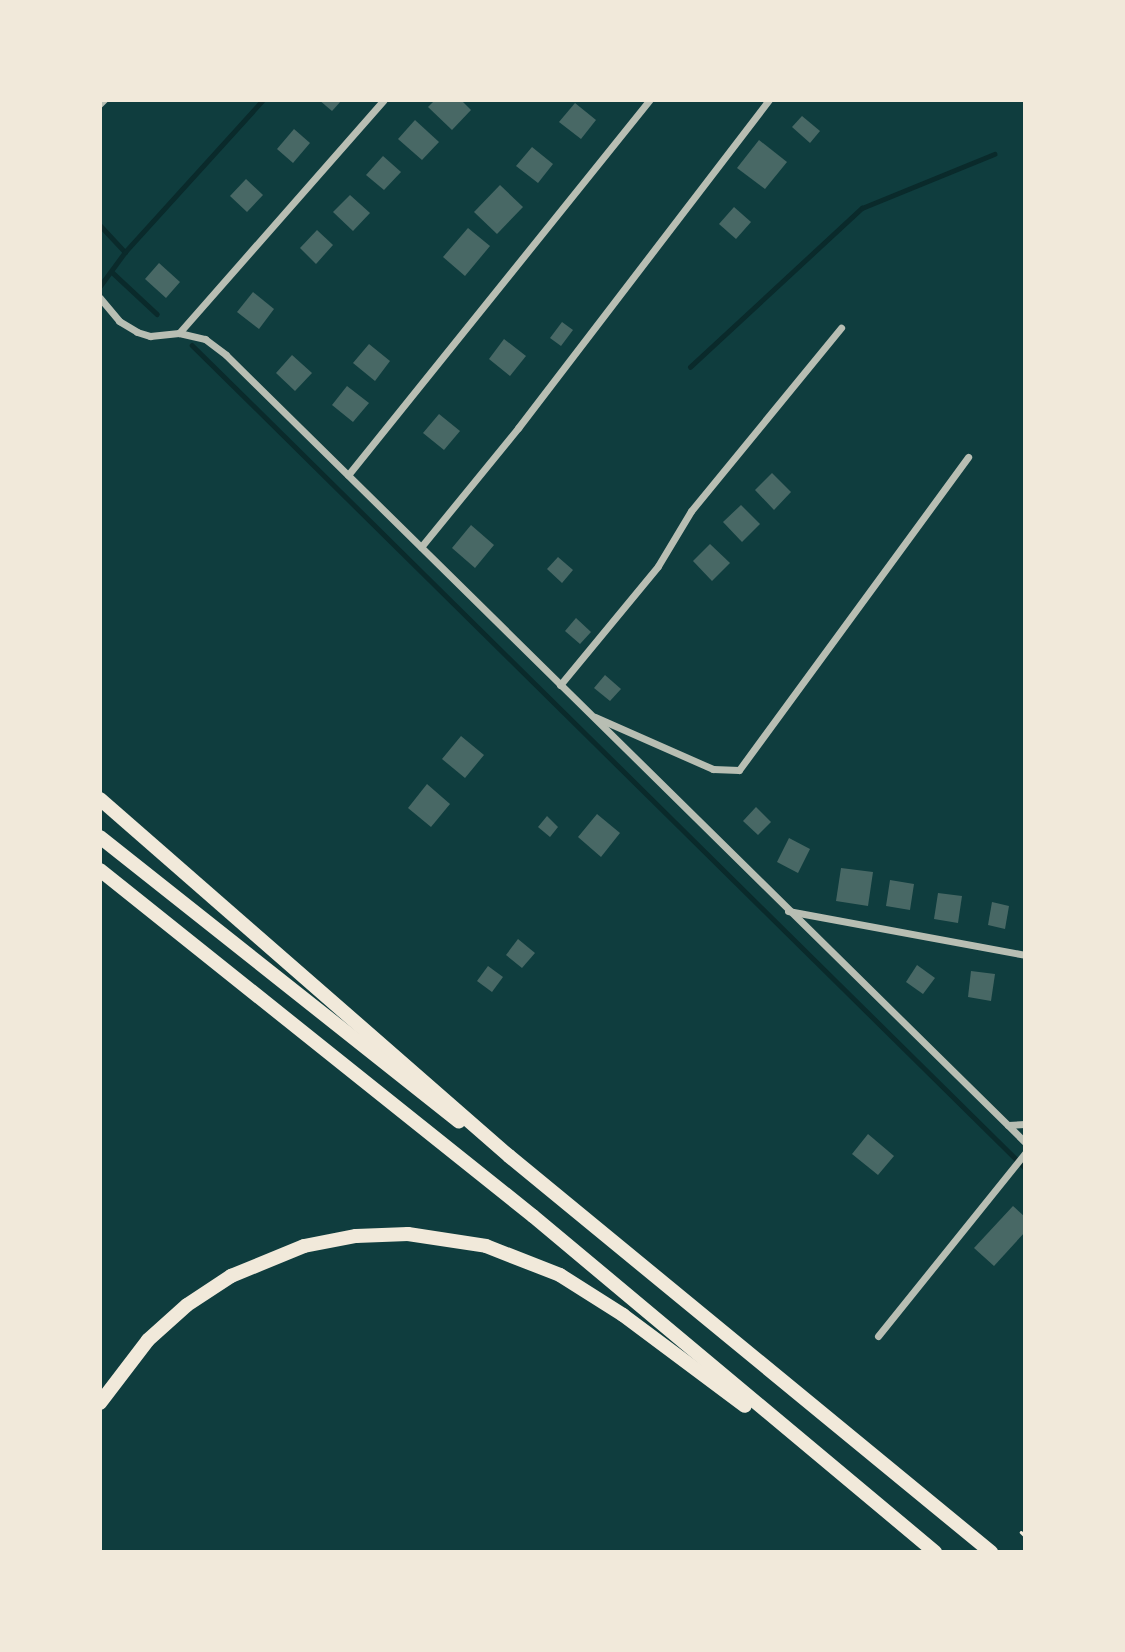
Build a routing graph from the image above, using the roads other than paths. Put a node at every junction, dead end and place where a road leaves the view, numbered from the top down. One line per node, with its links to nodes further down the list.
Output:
1 (105, 100): 5 (lane)
2 (384, 100): 8 (street)
3 (650, 100): 10 (street)
4 (769, 100): 11 (street)
5 (100, 105)
6 (100, 298): 8 (street)
7 (841, 328): 12 (street)
8 (179, 333): 10 (street)
9 (968, 457): 13 (street)
10 (348, 475): 11 (street)
11 (421, 547): 12 (street)
12 (560, 685): 13 (street)
13 (591, 716): 17 (street)
14 (100, 799): 23 (main road)
15 (100, 837): 23 (main road)
16 (100, 870): 26 (main road)
17 (787, 911): 18 (street); 20 (street)
18 (1025, 955)
19 (1025, 1124): 20 (street)
20 (1008, 1125): 21 (street)
21 (1025, 1142)
22 (1024, 1155): 24 (street)
23 (509, 1156): 28 (main road)
24 (878, 1336)
25 (100, 1403): 26 (main road)
26 (827, 1465): 27 (main road)
27 (935, 1552)
28 (991, 1552)

